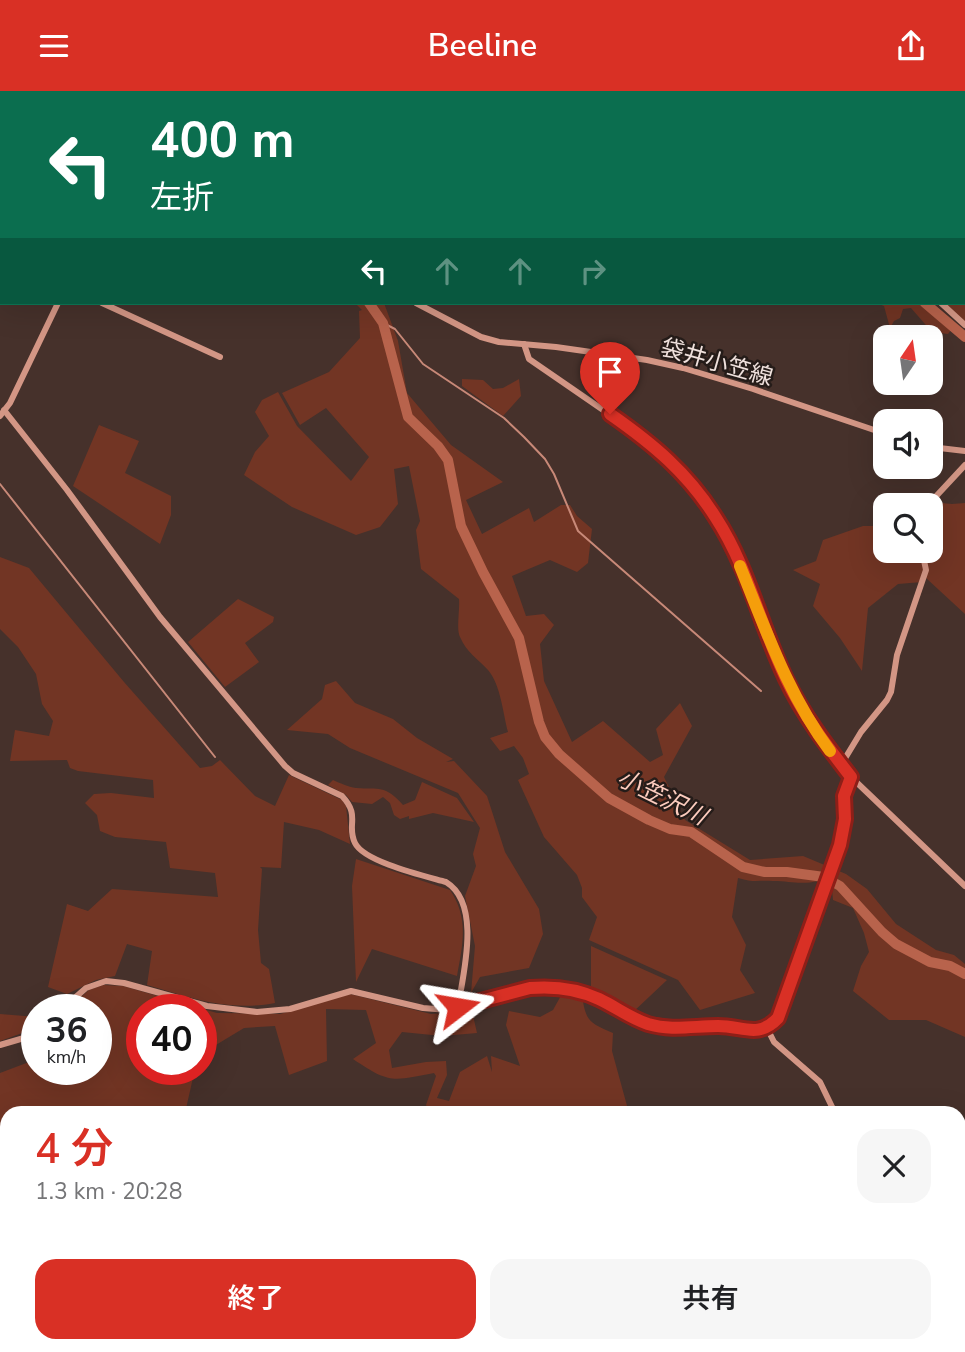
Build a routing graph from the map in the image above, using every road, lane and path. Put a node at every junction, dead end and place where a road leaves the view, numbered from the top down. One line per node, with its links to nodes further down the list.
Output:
1 (57, 305): 8 (street)
2 (106, 305): 7 (street)
3 (420, 305): 6 (street, 袋井小笠線)
4 (943, 305): 5 (street)
5 (965, 325)
6 (524, 344): 9 (street, 袋井小笠線); 15 (street)
7 (220, 356)
8 (2, 413): 19 (street)
9 (873, 430)
10 (943, 448): 11 (street)
11 (965, 451)
12 (965, 465): 13 (street)
13 (939, 493)
14 (925, 563): 15 (street)
15 (841, 765): 16 (street)
16 (851, 777): 17 (street); 20 (street)
17 (965, 886)
18 (79, 994): 19 (street)
19 (458, 1007): 20 (street)
20 (767, 1028): 23 (street)
21 (21, 1039): 22 (street)
22 (0, 1045)
23 (832, 1106)

